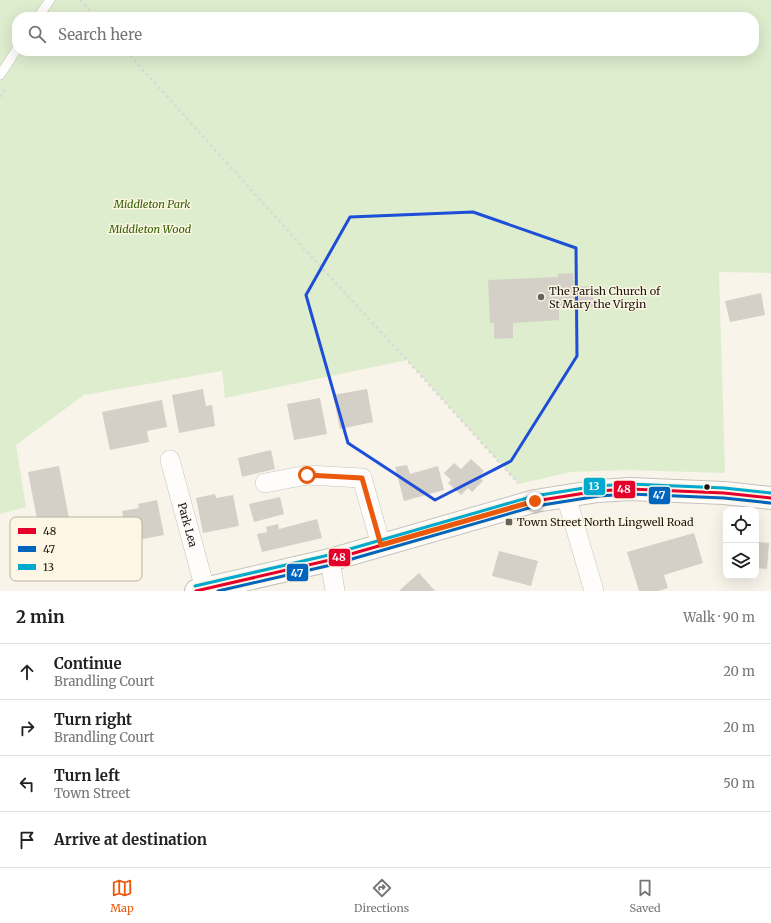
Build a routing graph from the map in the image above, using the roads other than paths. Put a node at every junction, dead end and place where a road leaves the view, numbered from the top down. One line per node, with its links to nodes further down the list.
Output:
1 (50, 0): 2 (lane)
2 (42, 12)
3 (12, 56): 4 (lane)
4 (0, 75)
5 (170, 460): 11 (street, Park Lea)
6 (265, 483): 9 (street)
7 (566, 496): 8 (street); 9 (street); 13 (street)
8 (771, 498)
9 (381, 545): 10 (street)
10 (330, 560): 11 (street); 12 (street)
11 (201, 590)
12 (335, 591)
13 (594, 591)

